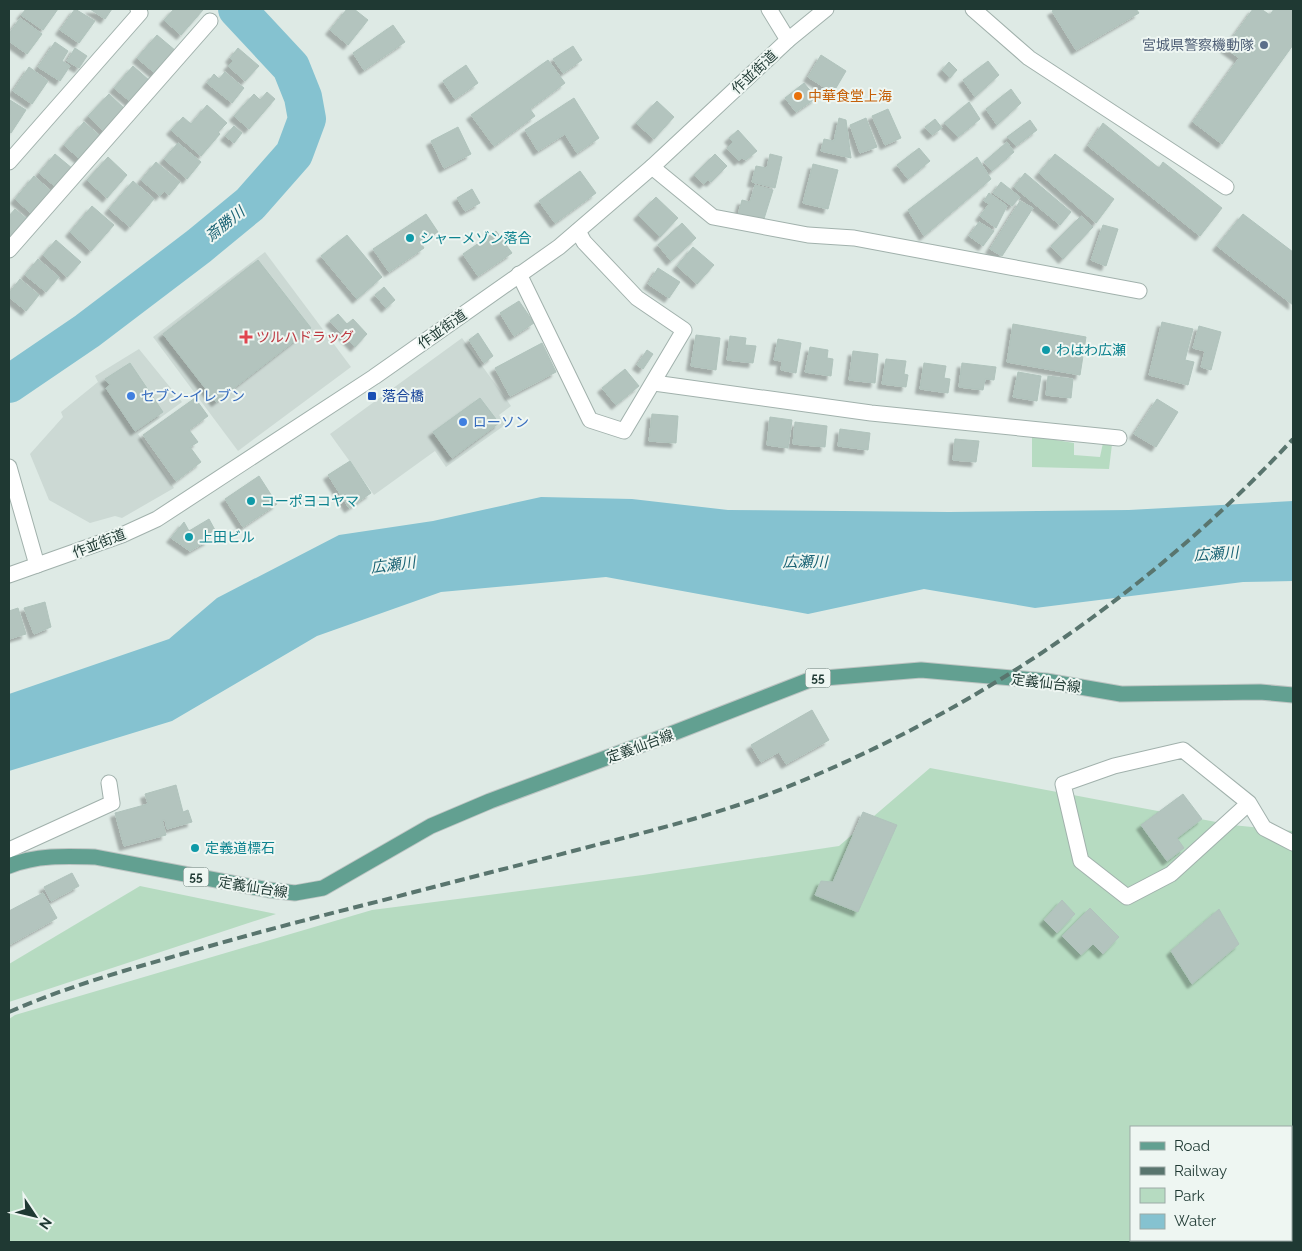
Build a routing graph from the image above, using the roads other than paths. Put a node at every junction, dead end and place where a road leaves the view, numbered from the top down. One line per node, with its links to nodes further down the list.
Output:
1 (138, 9): 7 (street)
2 (769, 9): 6 (street)
3 (826, 9): 6 (street, 作並街道)
4 (973, 9): 9 (street)
5 (210, 22): 11 (street)
6 (788, 40): 8 (street, 作並街道)
7 (9, 162)
8 (652, 167): 10 (street, 作並街道); 13 (street)
9 (1226, 187)
10 (578, 231): 12 (street, 作並街道); 14 (street)
11 (9, 250)
12 (519, 274): 14 (street); 17 (street, 作並街道)
13 (1139, 291)
14 (654, 383): 15 (street)
15 (1119, 438)
16 (9, 467): 17 (street)
17 (37, 565): 18 (street, 作並街道)
18 (9, 575)
19 (1293, 695): 24 (main road, 定義仙台線 / 55)
20 (109, 783): 23 (street)
21 (1249, 803): 21 (street); 22 (street)
22 (1293, 843)
23 (9, 850)
24 (9, 866)

